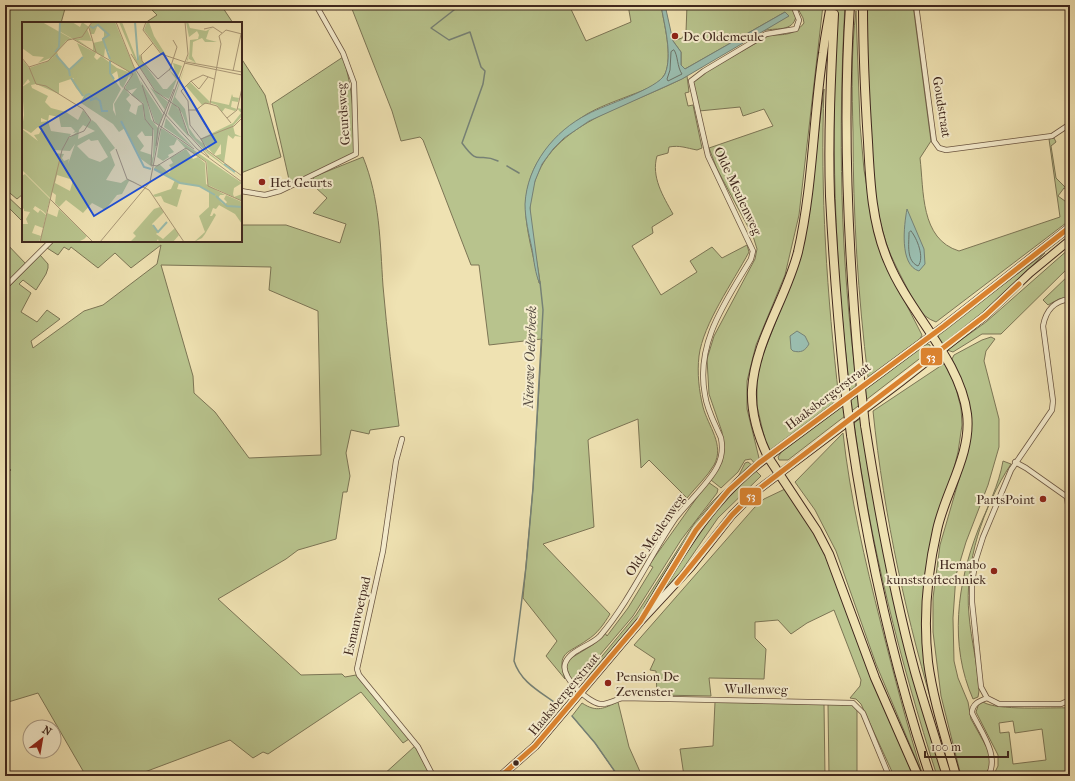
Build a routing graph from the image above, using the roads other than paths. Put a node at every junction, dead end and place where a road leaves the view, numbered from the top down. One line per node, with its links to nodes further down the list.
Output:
1 (316, 5): 11 (street, Geurdsweg)
2 (794, 5): 26 (street, Olde Meulenweg)
3 (831, 5): 20 (highway)
4 (834, 5): 33 (highway, bridge)
5 (850, 5): 34 (highway, bridge)
6 (863, 5): 17 (highway)
7 (916, 5): 10 (street, Goudstraat)
8 (1066, 5): 9 (street)
9 (1070, 10)
10 (1070, 124)
11 (242, 191)
12 (1070, 226): 17 (main road, Haaksbergerstraat)
13 (1070, 240): 18 (main road, Haaksbergerstraat)
14 (50, 242): 15 (street)
15 (5, 287)
16 (1070, 299): 21 (street)
17 (931, 336): 18 (highway); 20 (main road, Haaksbergerstraat)
18 (940, 350): 22 (main road, Haaksbergerstraat); 35 (highway)
19 (402, 439): 29 (street, Esmanvoetpad)
20 (768, 457): 22 (highway); 25 (main road, Haaksbergerstraat)
21 (1015, 462): 23 (street); 27 (street)
22 (779, 474): 25 (main road, Haaksbergerstraat); 32 (highway)
23 (1068, 496): 24 (street)
24 (1070, 519)
25 (640, 622): 26 (main road, Haaksbergerstraat)
26 (581, 692): 30 (main road, Haaksbergerstraat); 31 (street, Wullenweg)
27 (986, 698): 28 (street); 36 (street)
28 (1070, 700)
29 (433, 776)
30 (501, 776)
31 (889, 776)
32 (918, 776)
33 (930, 776)
34 (947, 776)
35 (956, 776)
36 (988, 776)

